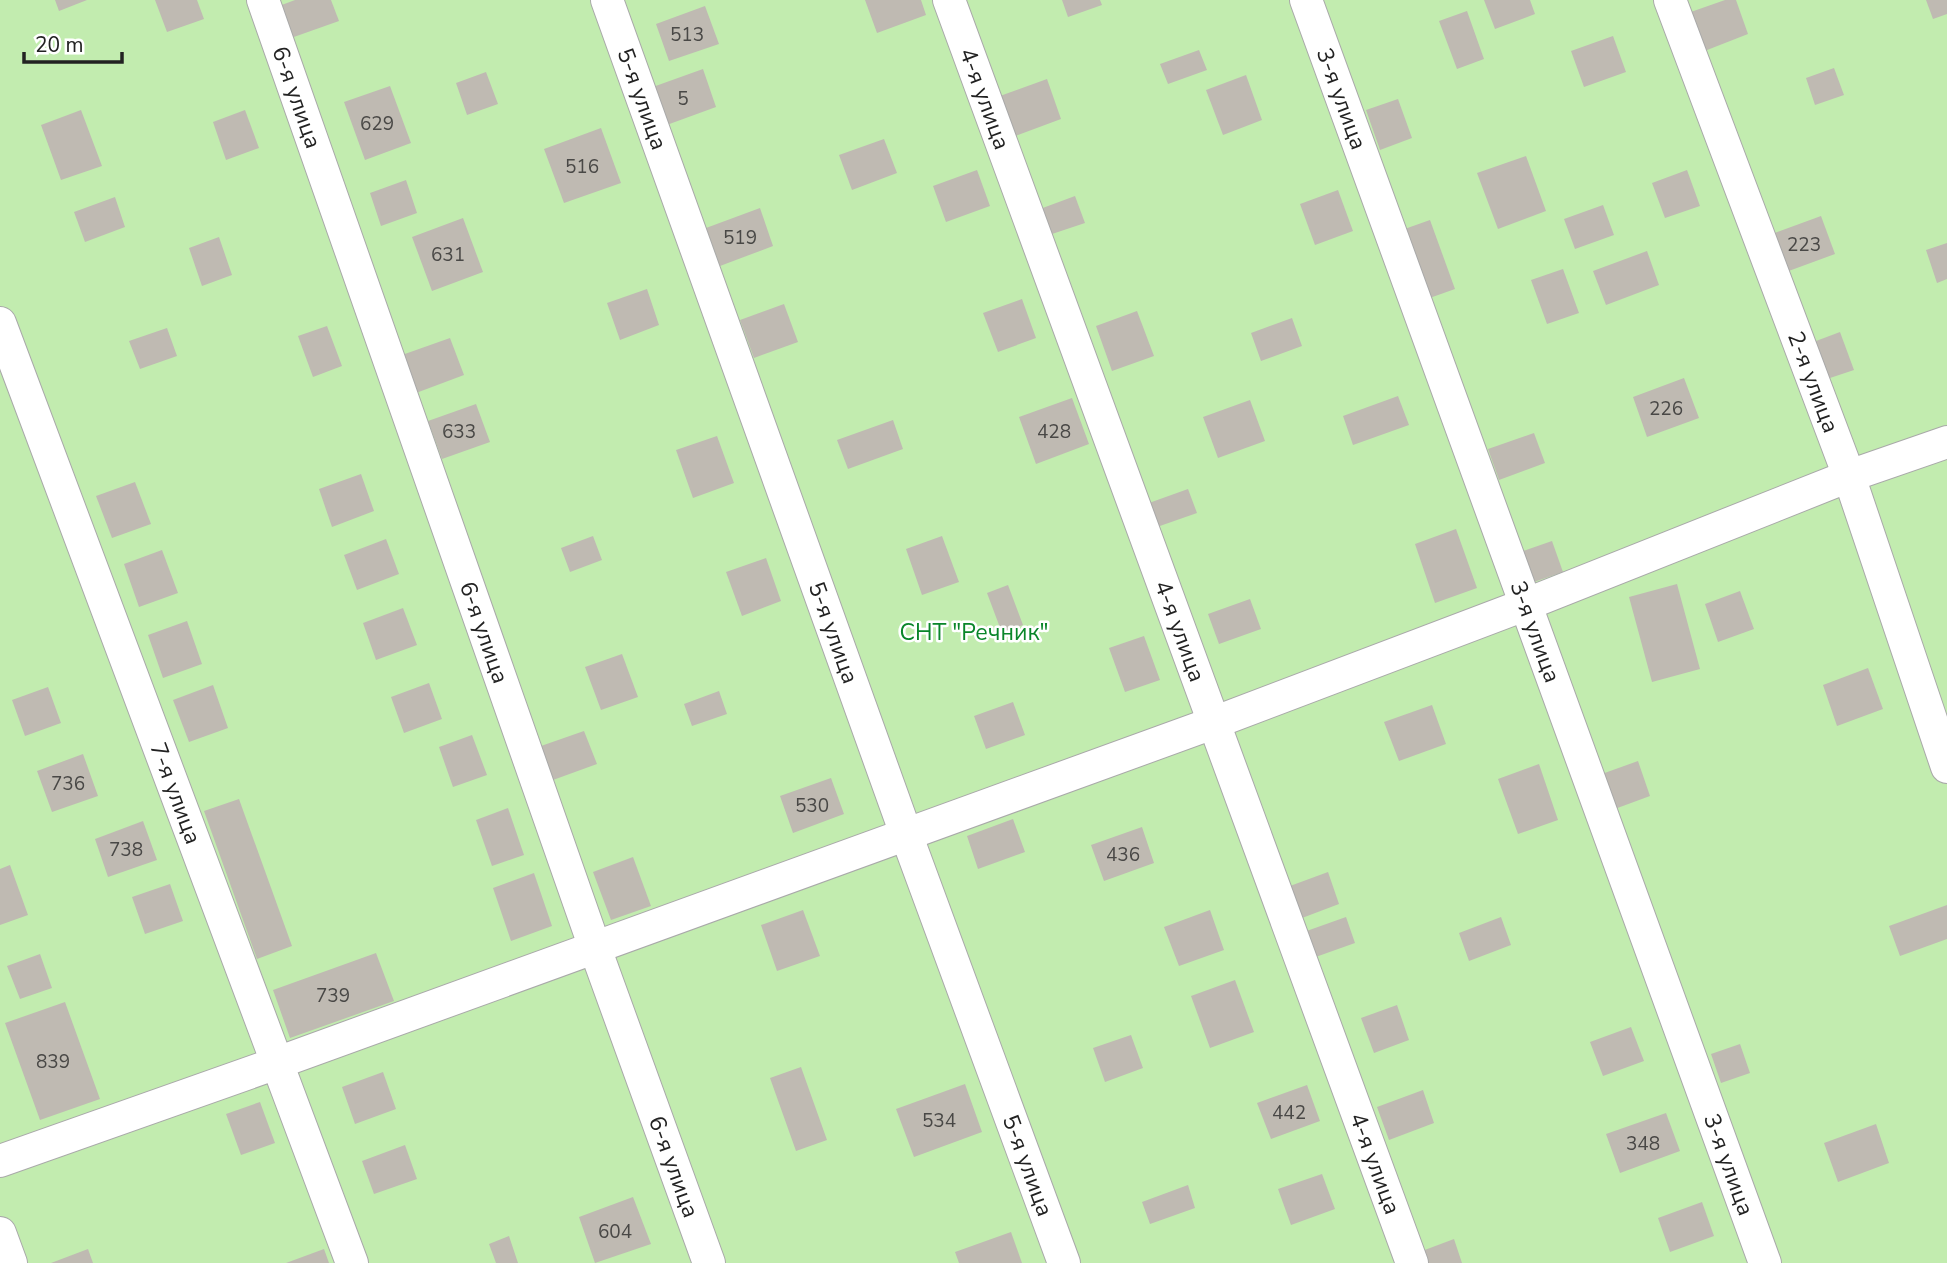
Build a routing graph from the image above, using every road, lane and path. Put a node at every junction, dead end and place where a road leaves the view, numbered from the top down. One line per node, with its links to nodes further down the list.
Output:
1 (262, 0): 13 (street, 6-я улица)
2 (607, 0): 12 (street, 5-я улица)
3 (949, 0): 10 (street, 4-я улица)
4 (1306, 0): 9 (street, 3-я улица)
5 (1670, 0): 8 (street, 2-я улица)
6 (0, 323): 14 (street, 7-я улица)
7 (1947, 442): 8 (street)
8 (1849, 475): 9 (street); 11 (street, 2-я улица)
9 (1527, 604): 10 (street); 22 (street, 3-я улица)
10 (1213, 723): 12 (street); 21 (street, 4-я улица)
11 (1947, 767)
12 (906, 834): 13 (street); 20 (street, 5-я улица)
13 (595, 948): 14 (street); 19 (street, 6-я улица)
14 (277, 1063): 15 (street); 18 (street, 7-я улица)
15 (0, 1161)
16 (0, 1233): 17 (street)
17 (11, 1263)
18 (352, 1263)
19 (709, 1263)
20 (1064, 1263)
21 (1412, 1263)
22 (1765, 1263)

